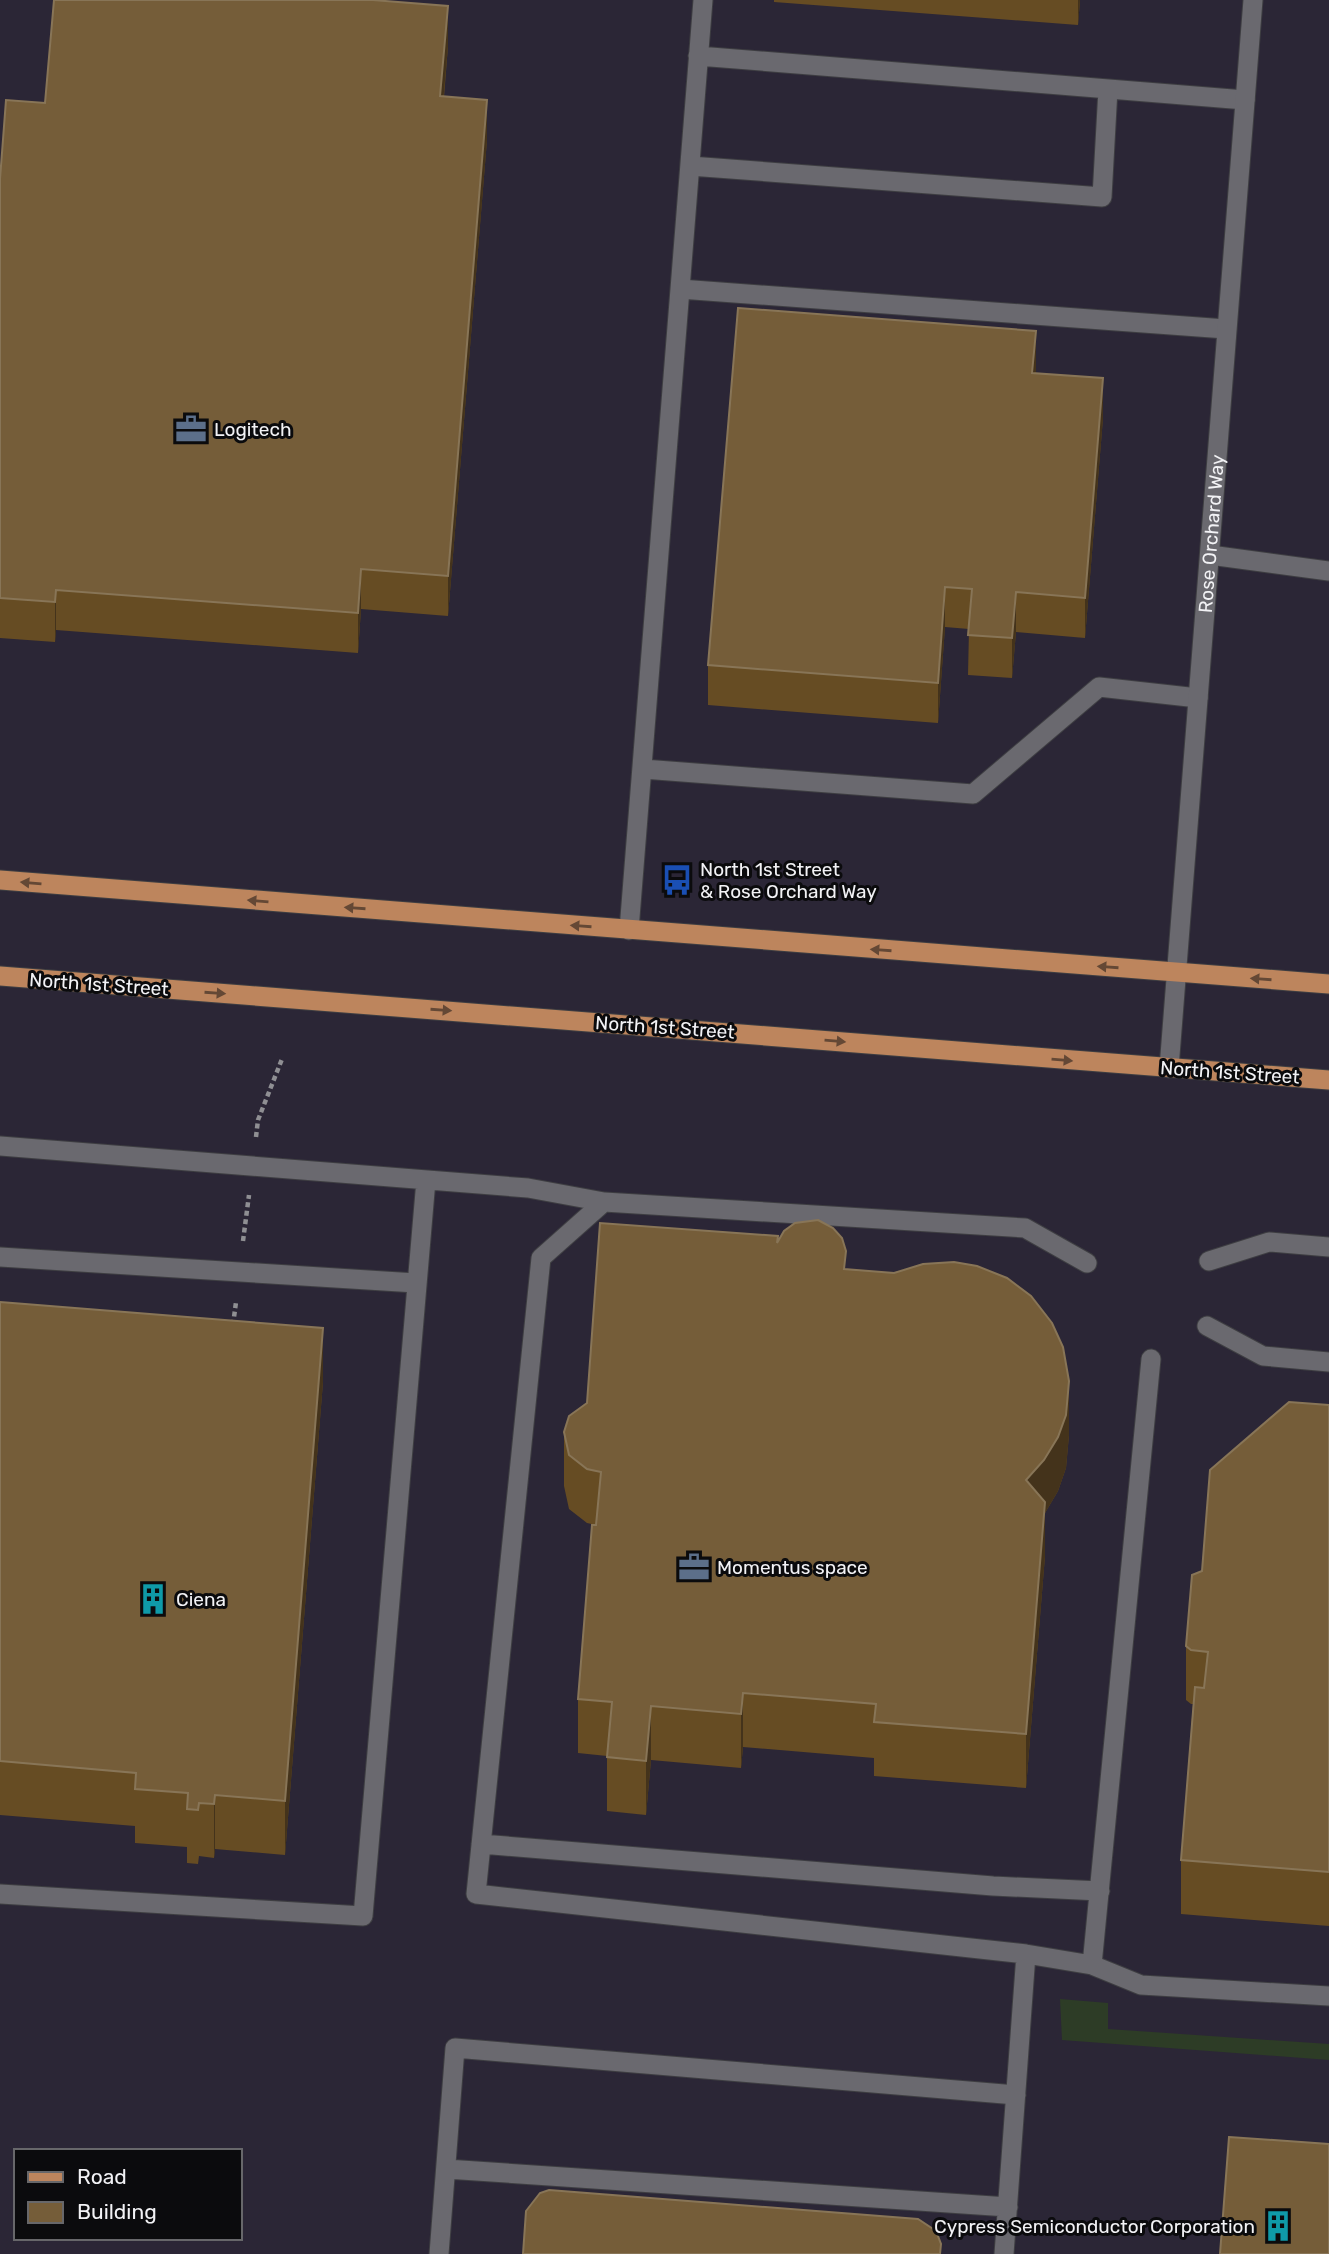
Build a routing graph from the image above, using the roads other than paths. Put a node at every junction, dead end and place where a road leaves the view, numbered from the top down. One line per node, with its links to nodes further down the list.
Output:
1 (703, 0): 3 (street)
2 (1253, 0): 5 (street, Rose Orchard Way)
3 (698, 55): 4 (street); 6 (street)
4 (1108, 89): 5 (street); 6 (street)
5 (1245, 100): 8 (street, Rose Orchard Way)
6 (690, 166): 7 (street)
7 (680, 289): 8 (street); 12 (street)
8 (1226, 329): 9 (street, Rose Orchard Way)
9 (1210, 555): 10 (street); 11 (street, Rose Orchard Way)
10 (1329, 572)
11 (1198, 698): 12 (street); 15 (street, Rose Orchard Way)
12 (643, 769): 14 (street)
13 (0, 880): 14 (main road, one-way to 13)
14 (629, 930): 15 (main road, one-way to 14)
15 (1176, 972): 17 (main road, one-way to 15); 18 (street, Rose Orchard Way)
16 (0, 976): 18 (main road, North 1st Street, one-way to 18)
17 (1329, 984)
18 (1169, 1068): 19 (main road, North 1st Street)
19 (1329, 1080)
20 (0, 1146): 21 (street)
21 (426, 1180): 22 (street); 27 (street)
22 (604, 1202): 26 (street); 31 (street)
23 (1329, 1247): 25 (street)
24 (0, 1258): 27 (street)
25 (1209, 1261)
26 (1087, 1263)
27 (416, 1283): 33 (street)
28 (1207, 1326): 30 (street)
29 (1151, 1359): 32 (street)
30 (1329, 1362)
31 (481, 1844): 32 (street); 34 (street)
32 (1100, 1891): 35 (street)
33 (0, 1894)
34 (1026, 1954): 35 (street); 37 (street)
35 (1092, 1965): 36 (street)
36 (1329, 1996)
37 (1016, 2095): 38 (street); 39 (street)
38 (446, 2169): 39 (street); 40 (street)
39 (1008, 2207): 41 (street)
40 (439, 2254)
41 (1004, 2254)

